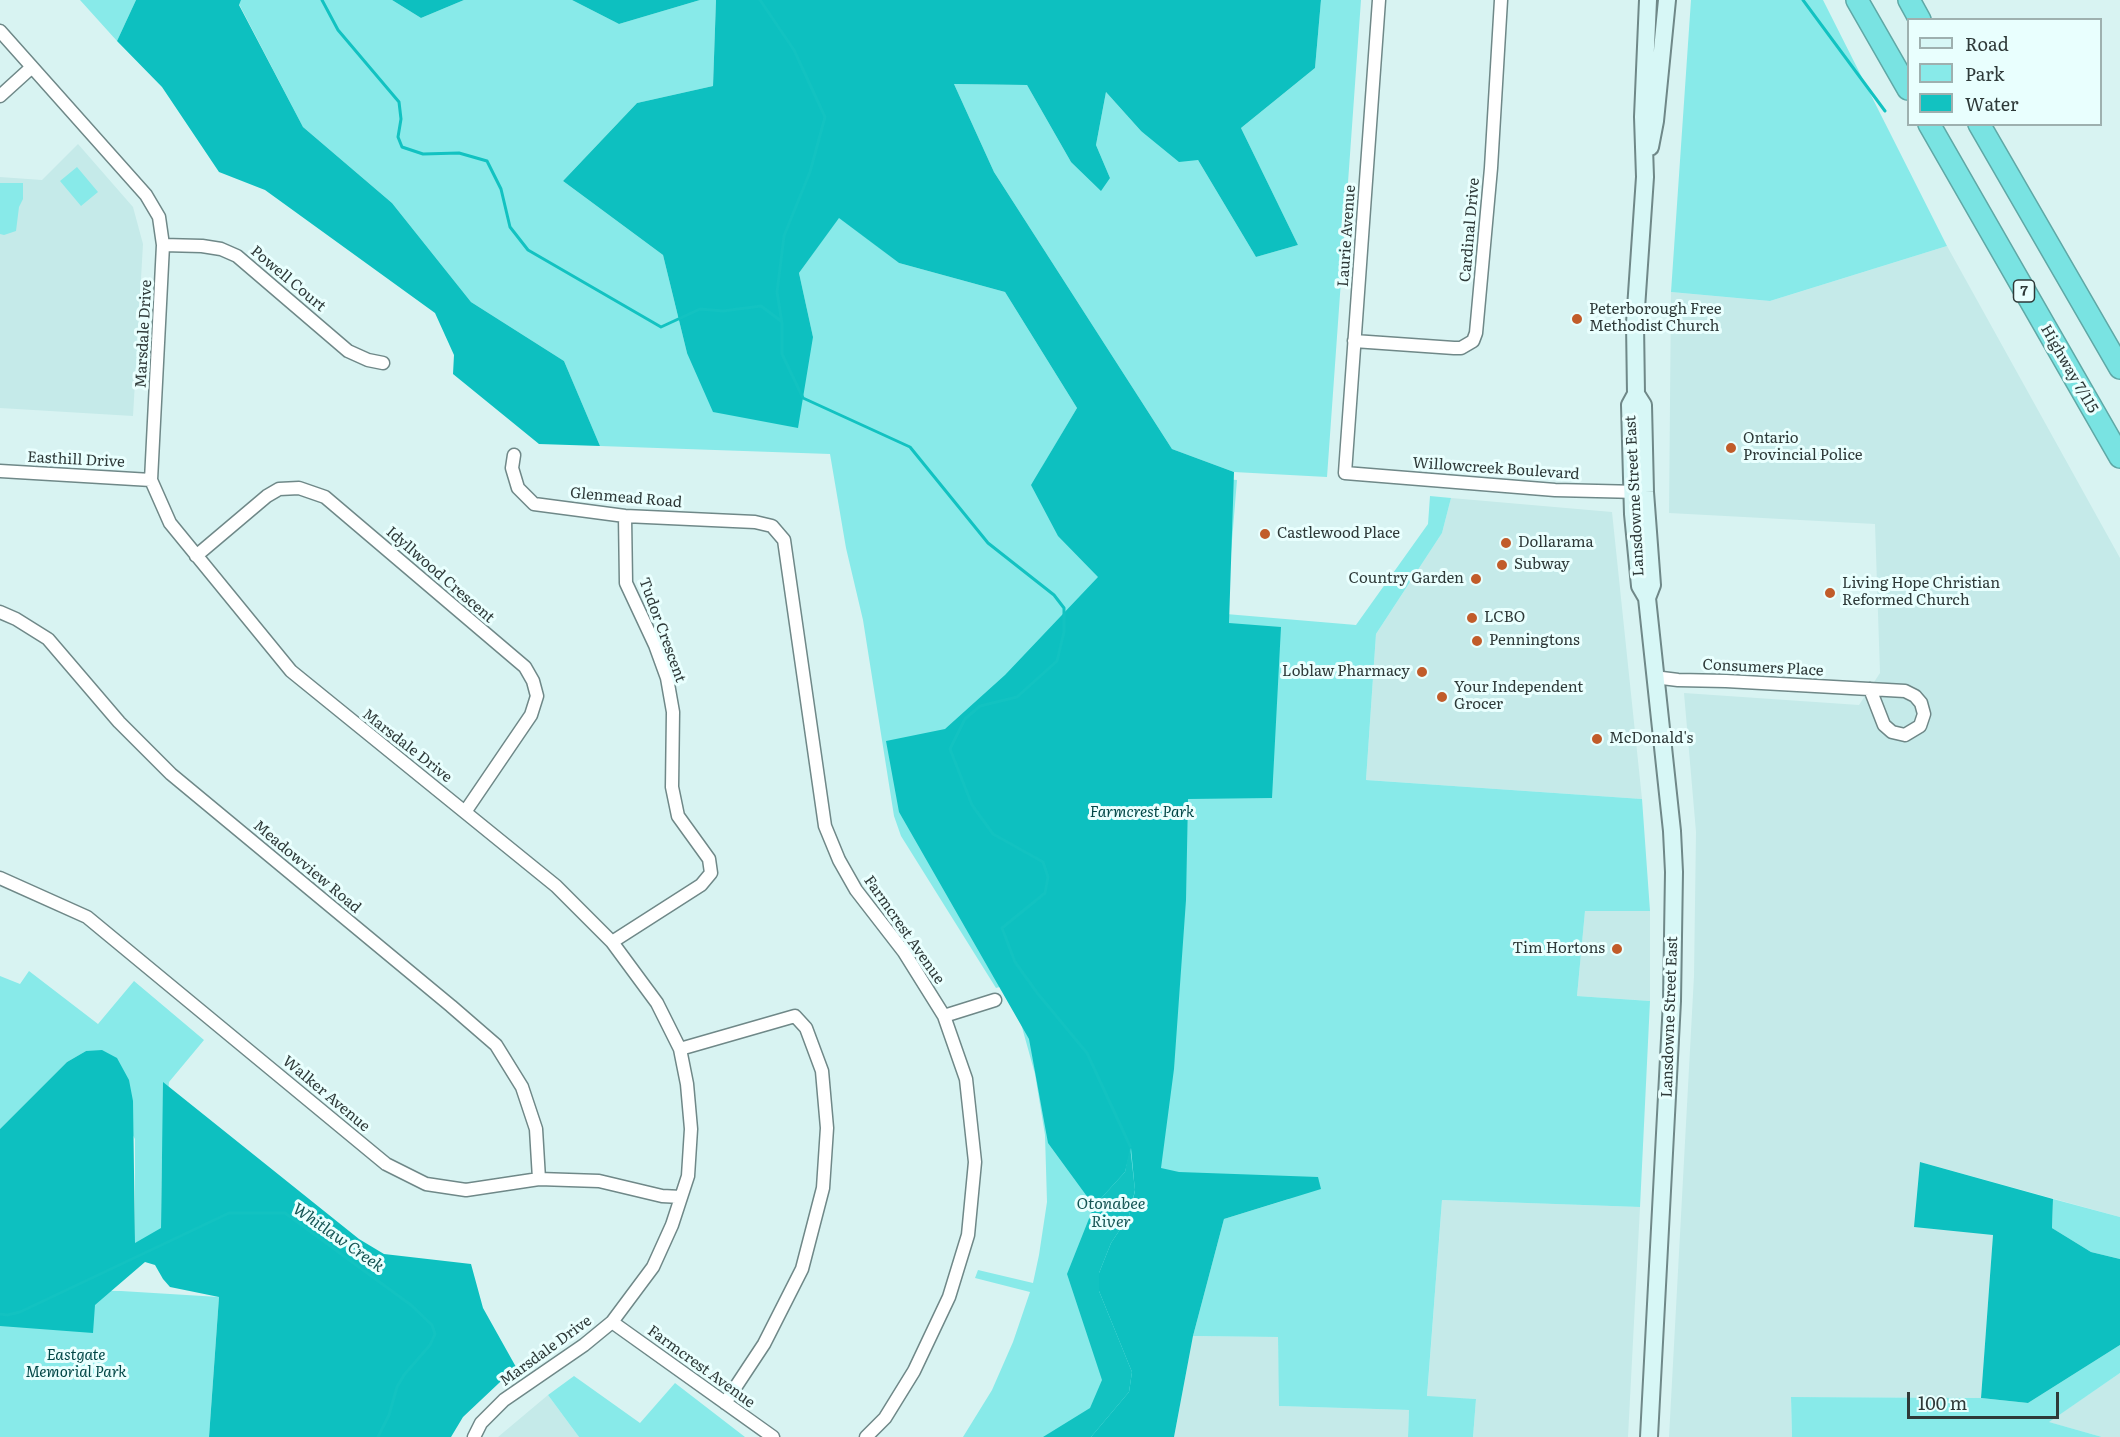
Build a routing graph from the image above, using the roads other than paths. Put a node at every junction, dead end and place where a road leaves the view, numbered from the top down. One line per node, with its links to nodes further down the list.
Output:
1 (1379, 0): 18 (street, Laurie Avenue)
2 (1502, 0): 18 (street, Cardinal Drive)
3 (1648, 0): 16 (main road, Lansdowne Street East)
4 (1660, 0): 10 (main road)
5 (1667, 0): 10 (main road, Lansdowne Street East)
6 (1857, 0): 12 (highway)
7 (1909, 0): 8 (highway)
8 (1919, 18)
9 (0, 31): 11 (street, Marsdale Drive)
10 (1663, 50): 16 (main road, Lansdowne Street East)
11 (32, 67): 13 (street); 17 (street, Marsdale Drive)
12 (1907, 87)
13 (0, 96)
14 (1930, 126): 22 (highway, Highway 7/115 / 7)
15 (1980, 126): 20 (highway)
16 (1645, 177): 26 (main road, Lansdowne Street East)
17 (163, 245): 19 (street, Powell Court); 25 (street, Marsdale Drive)
18 (1354, 341): 24 (street, Laurie Avenue)
19 (383, 363)
20 (2120, 368)
21 (514, 455): 27 (street, Glenmead Road)
22 (2120, 456)
23 (0, 471): 25 (street, Easthill Drive)
24 (1345, 473): 26 (street, Willowcreek Boulevard)
25 (151, 480): 29 (street, Marsdale Drive)
26 (1639, 492): 31 (main road, Lansdowne Street East)
27 (625, 516): 28 (street, Glenmead Road); 35 (street, Tudor Crescent)
28 (772, 526): 37 (street, Farmcrest Avenue)
29 (196, 556): 33 (street, Marsdale Drive); 33 (street, Idyllwood Crescent)
30 (0, 612): 39 (street, Meadowview Road)
31 (1654, 677): 32 (street, Consumers Place); 46 (main road, Lansdowne Street East)
32 (1870, 689): 32 (street, Consumers Place)
33 (465, 812): 35 (street, Marsdale Drive)
34 (0, 878): 39 (street, Walker Avenue)
35 (612, 942): 38 (street, Marsdale Drive)
36 (995, 1000): 37 (street)
37 (944, 1016): 45 (street, Farmcrest Avenue)
38 (680, 1048): 40 (street, Marsdale Drive); 42 (street)
39 (539, 1179): 40 (street, Walker Avenue)
40 (681, 1197): 41 (street, Marsdale Drive)
41 (612, 1322): 42 (street, Farmcrest Avenue); 43 (street, Marsdale Drive)
42 (724, 1403): 44 (street, Farmcrest Avenue)
43 (474, 1437)
44 (773, 1437)
45 (866, 1437)
46 (1649, 1437)

